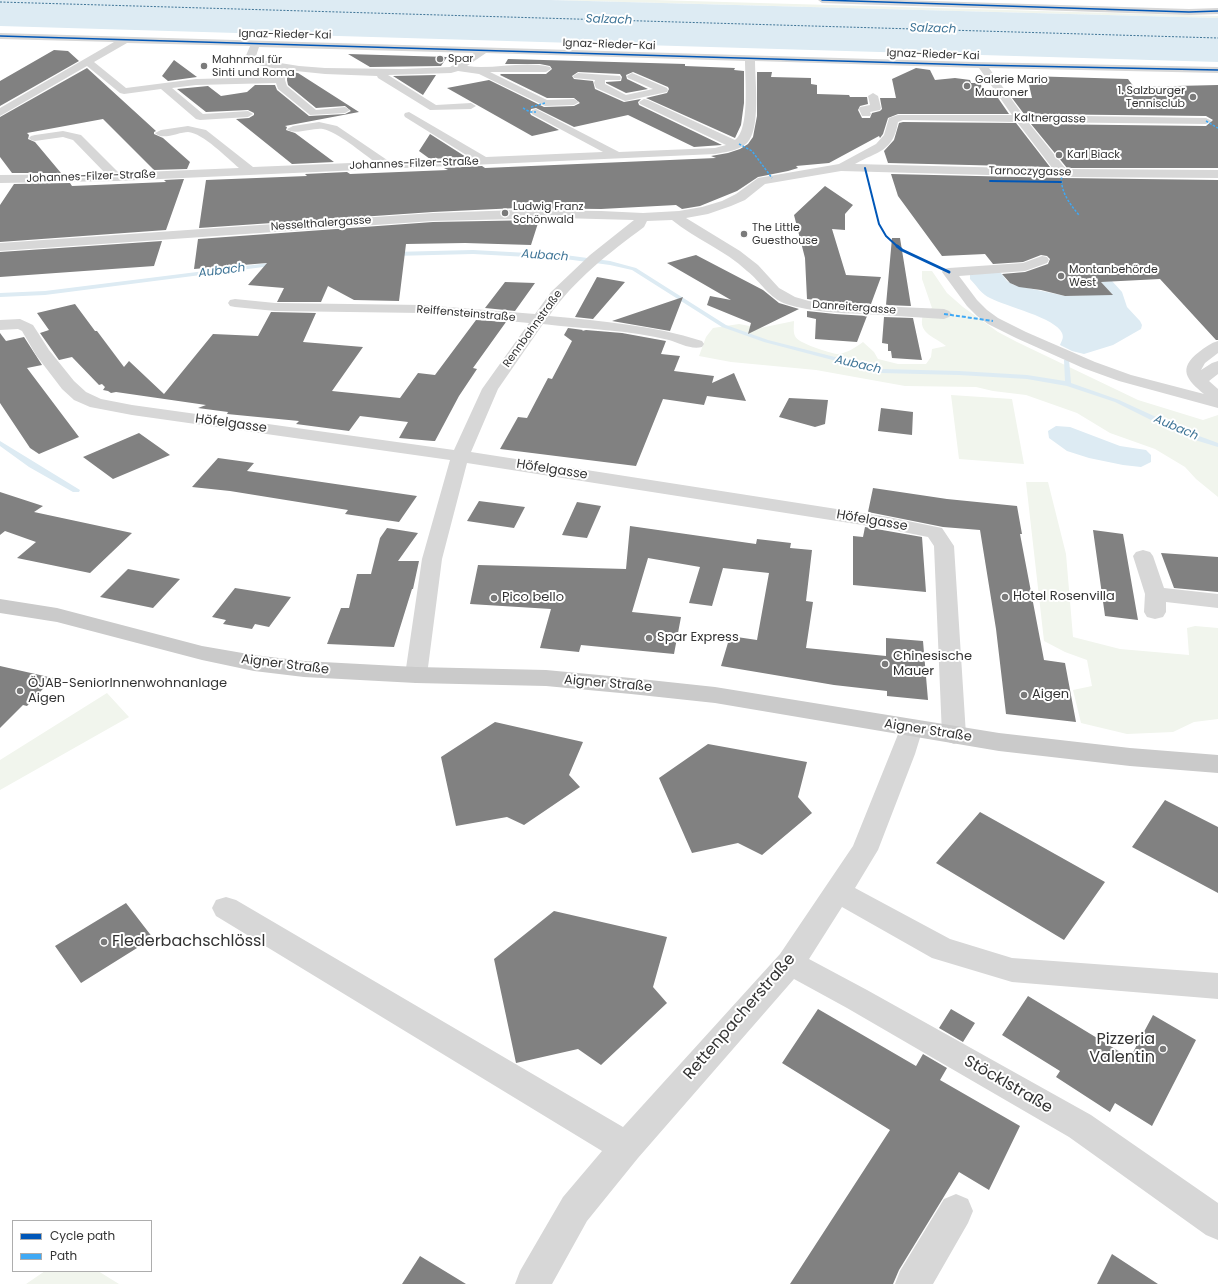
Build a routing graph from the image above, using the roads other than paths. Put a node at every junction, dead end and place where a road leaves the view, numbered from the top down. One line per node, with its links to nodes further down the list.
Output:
1 (822, 0): 4 (street)
2 (960, 0): 5 (street)
3 (1084, 0): 7 (street)
4 (884, 1): 5 (street)
5 (1017, 3): 6 (street)
6 (1064, 4): 7 (street)
7 (1090, 8): 8 (street)
8 (1218, 11)
9 (1, 36): 10 (street, Ignaz-Rieder-Kai)
10 (126, 39): 11 (street, Ignaz-Rieder-Kai); 15 (street)
11 (256, 43): 12 (street, Ignaz-Rieder-Kai); 17 (street, Ignaz-Rieder-Kai)
12 (486, 50): 13 (street, Ignaz-Rieder-Kai); 19 (street, Ignaz-Rieder-Kai)
13 (628, 54): 14 (street, Ignaz-Rieder-Kai); 23 (street)
14 (750, 59): 16 (street, Ignaz-Rieder-Kai); 49 (street)
15 (88, 62): 31 (street); 38 (street)
16 (982, 65): 20 (street, Ignaz-Rieder-Kai); 42 (street)
17 (282, 66): 25 (street, Ignaz-Rieder-Kai); 30 (street)
18 (1135, 67): 20 (street, Ignaz-Rieder-Kai); 24 (street, Ignaz-Rieder-Kai); 29 (street)
19 (458, 68): 22 (street); 25 (street, Ignaz-Rieder-Kai)
20 (1112, 68): 28 (street)
21 (546, 69): 22 (street)
22 (476, 70): 33 (street)
23 (627, 70): 27 (street); 27 (street)
24 (1218, 70)
25 (382, 72): 35 (street)
26 (578, 76): 27 (street)
27 (602, 77)
28 (1132, 78)
29 (1218, 79)
30 (280, 80): 31 (street); 36 (street)
31 (163, 86): 39 (street)
32 (873, 96): 40 (street)
33 (574, 102)
34 (644, 102): 49 (street)
35 (471, 106)
36 (345, 110)
37 (536, 112): 50 (street)
38 (0, 113)
39 (248, 114)
40 (866, 114)
41 (409, 115): 51 (street)
42 (1020, 119): 43 (street, Kaltnergasse); 53 (street, Kaltnergasse); 55 (street)
43 (1162, 120): 44 (street, Kaltnergasse); 46 (street)
44 (1206, 121)
45 (293, 129): 52 (street)
46 (1195, 132)
47 (162, 133): 54 (street)
48 (35, 138): 57 (street)
49 (736, 145): 50 (street, Johannes-Filzer-Straße)
50 (618, 156): 51 (street, Johannes-Filzer-Straße)
51 (484, 161): 52 (street, Johannes-Filzer-Straße)
52 (387, 165): 54 (street, Johannes-Filzer-Straße)
53 (841, 167): 55 (street, Tarnoczygasse); 59 (street)
54 (250, 172): 57 (street, Johannes-Filzer-Straße)
55 (1062, 173): 56 (street, Tarnoczygasse)
56 (1218, 174)
57 (116, 177): 58 (street, Johannes-Filzer-Straße)
58 (0, 179)
59 (674, 215): 60 (street); 64 (street, Danreitergasse)
60 (643, 217): 61 (street, Nesselthalergasse); 65 (street, Rennbahnstraße)
61 (0, 247)
62 (1042, 260): 72 (street)
63 (234, 303): 65 (street, Reiffensteinstraße)
64 (944, 314)
65 (538, 319): 67 (street, Reiffensteinstraße); 73 (street, Rennbahnstraße)
66 (0, 325): 73 (street, Höfelgasse)
67 (696, 344)
68 (1218, 346): 70 (street)
69 (1218, 366): 70 (street)
70 (1199, 380): 71 (street)
71 (1218, 398)
72 (1218, 403)
73 (460, 456): 77 (street, Rennbahnstraße); 79 (street, Höfelgasse)
74 (1143, 556): 75 (street)
75 (1218, 602)
76 (0, 606): 77 (main road, Aigner Straße)
77 (416, 675): 78 (main road, Aigner Straße)
78 (911, 728): 79 (main road, Aigner Straße); 81 (street, Rettenpacherstraße)
79 (954, 735): 80 (main road, Aigner Straße)
80 (1218, 764)
81 (838, 892): 83 (street, Rettenpacherstraße); 84 (street)
82 (226, 908): 85 (street)
83 (790, 963): 85 (street, Rettenpacherstraße); 87 (street, Stöcklstraße)
84 (1218, 986)
85 (626, 1147): 88 (street, Rettenpacherstraße)
86 (956, 1211): 89 (street)
87 (1218, 1223)
88 (533, 1284)
89 (913, 1284)

